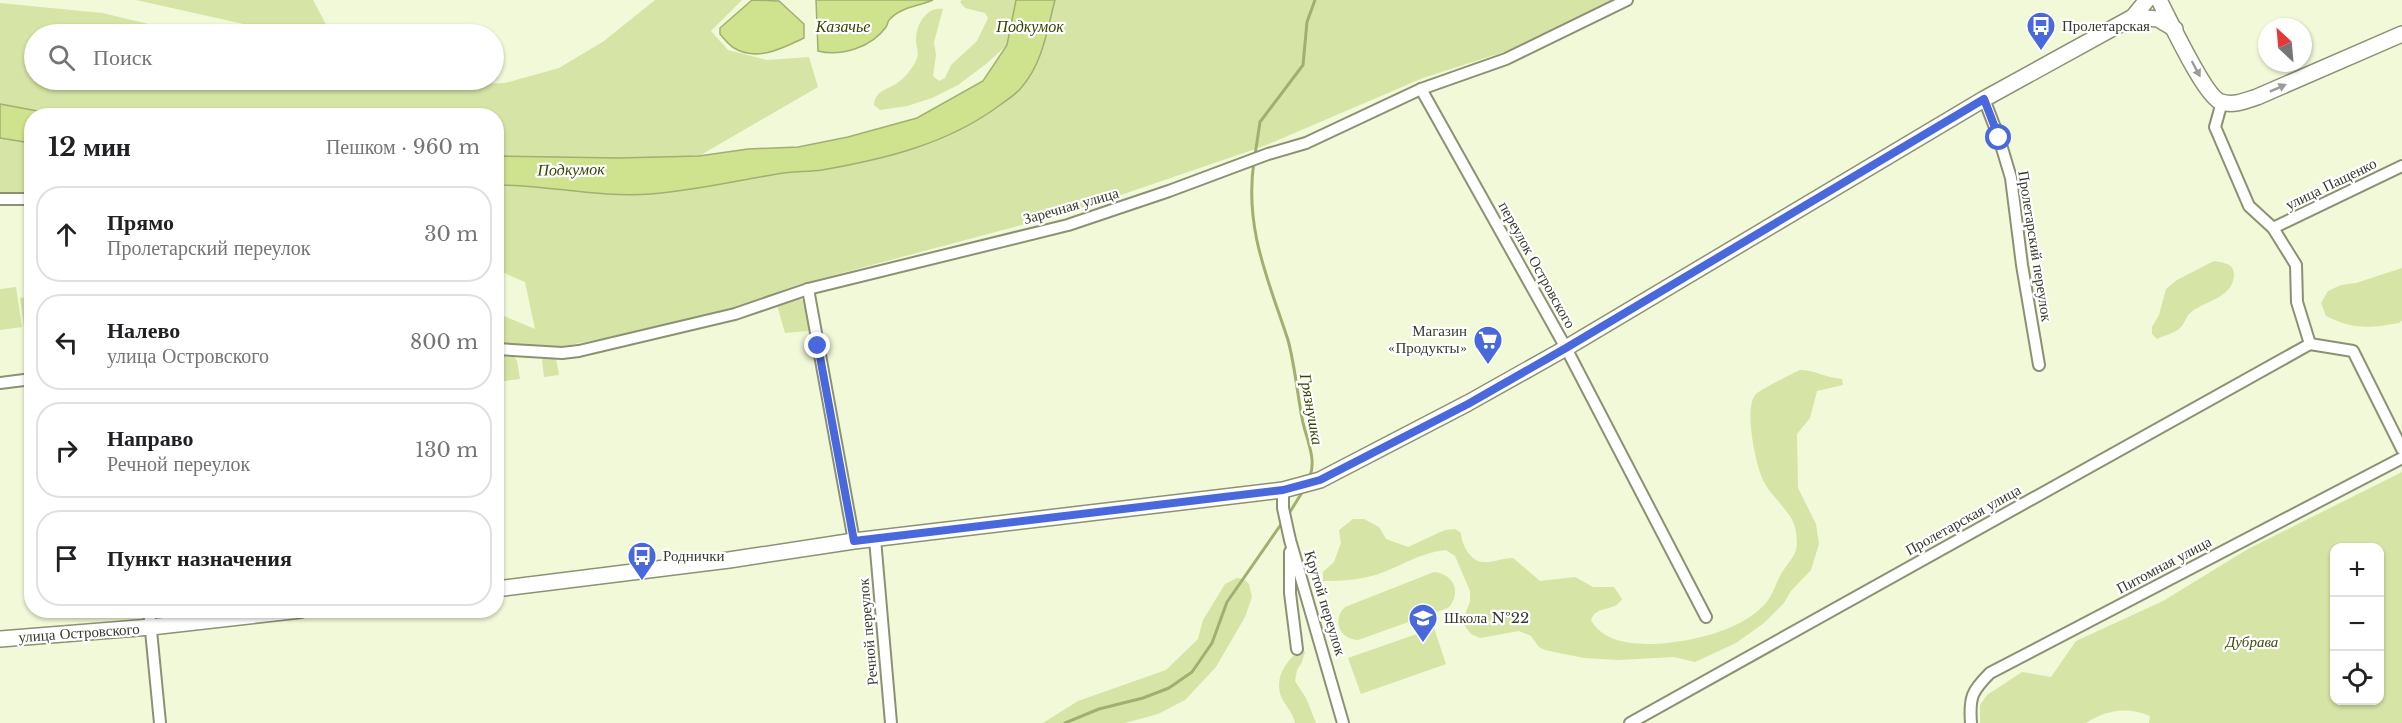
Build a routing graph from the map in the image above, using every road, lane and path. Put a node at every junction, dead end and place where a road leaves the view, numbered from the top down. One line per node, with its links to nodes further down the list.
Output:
1 (1627, 0): 7 (street, Заречная улица)
2 (2147, 0): 4 (street)
3 (2159, 0): 5 (street)
4 (2133, 17): 5 (street); 8 (street)
5 (2175, 30): 9 (street, one-way to 9)
6 (2402, 34): 9 (street, one-way to 6)
7 (1421, 89): 14 (street, Заречная улица); 16 (street, переулок Островского)
8 (1984, 99): 16 (street); 18 (street, Пролетарский переулок)
9 (2222, 102): 13 (street)
10 (2402, 166): 13 (street, улица Пащенко)
11 (0, 199): 12 (street)
12 (24, 199)
13 (2273, 228): 15 (street)
14 (808, 289): 17 (street, Заречная улица); 26 (street)
15 (2310, 344): 21 (street); 37 (street, Пролетарская улица)
16 (1566, 348): 23 (street); 28 (street, переулок Островского)
17 (504, 349)
18 (2039, 365)
19 (24, 380): 20 (street)
20 (0, 383)
21 (2402, 449)
22 (2402, 458): 38 (street, Питомная улица)
23 (1287, 489): 24 (street); 25 (street, Крутой переулок)
24 (875, 539): 26 (street); 35 (street, Речной переулок)
25 (1290, 540): 33 (street); 36 (street, Крутой переулок)
26 (854, 541): 27 (street)
27 (504, 588)
28 (1706, 617)
29 (150, 618): 31 (street)
30 (230, 618): 31 (street, улица Островского)
31 (151, 627): 32 (street, улица Островского); 34 (street)
32 (0, 639)
33 (1297, 649)
34 (160, 723)
35 (891, 723)
36 (1344, 723)
37 (1630, 723)
38 (1971, 723)

